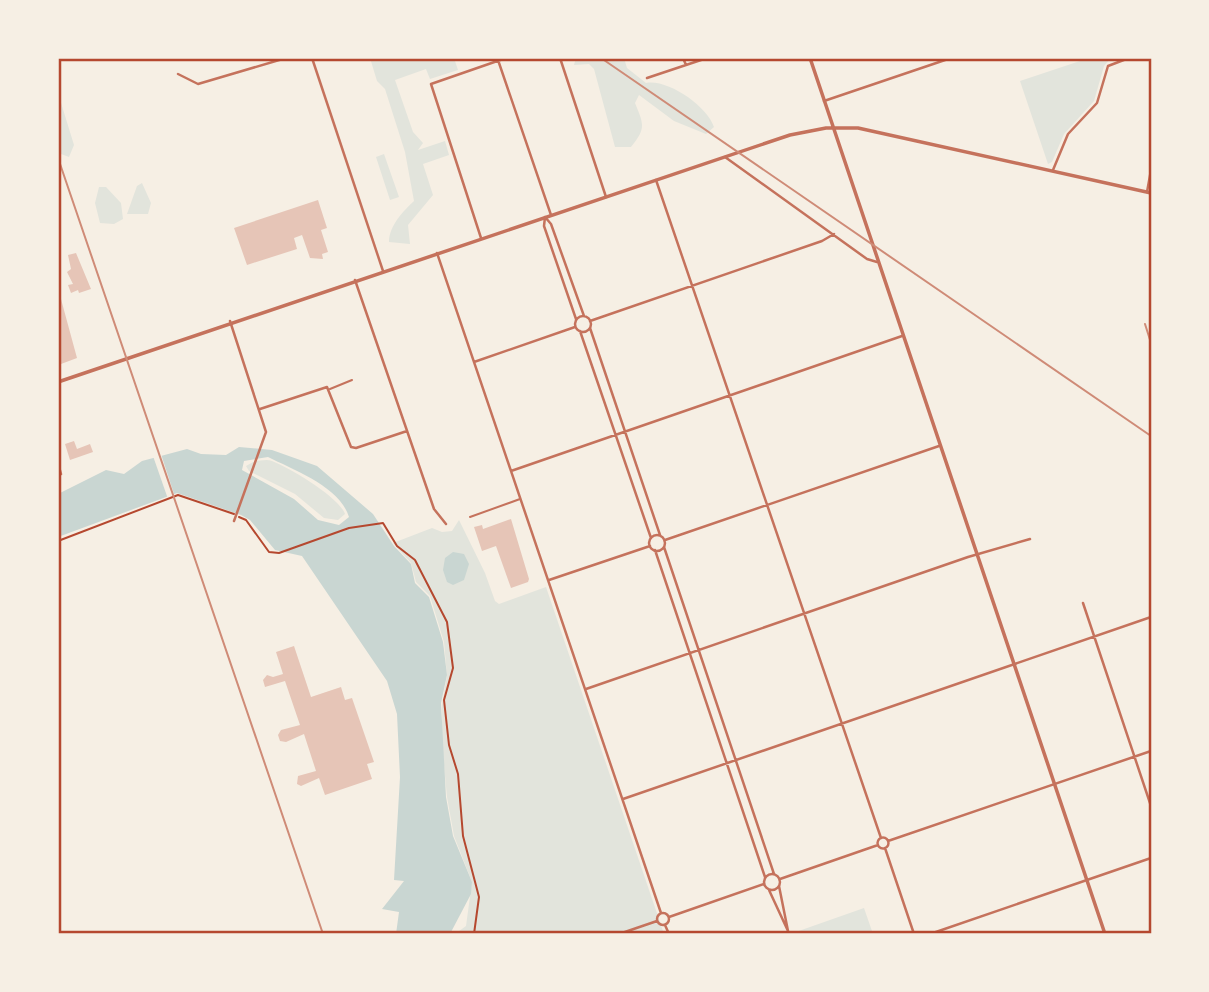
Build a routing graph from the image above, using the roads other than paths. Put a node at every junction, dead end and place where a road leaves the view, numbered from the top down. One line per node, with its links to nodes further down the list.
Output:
1 (286, 58): 12 (street)
2 (312, 58): 27 (street)
3 (506, 58): 10 (street)
4 (559, 58): 21 (street)
5 (683, 58): 11 (street)
6 (707, 58): 11 (street)
7 (810, 58): 14 (street)
8 (951, 58): 14 (street)
9 (1129, 58): 18 (street)
10 (498, 60): 22 (street); 24 (street)
11 (686, 65): 13 (street)
12 (178, 74)
13 (647, 78)
14 (824, 101): 15 (street)
15 (832, 127): 16 (street); 18 (street); 26 (street)
16 (725, 157): 19 (street); 23 (street)
17 (1151, 170): 20 (street)
18 (1053, 171): 20 (street)
19 (656, 180): 21 (street); 29 (street)
20 (1149, 192)
21 (606, 197): 22 (street)
22 (548, 216): 24 (street); 30 (street); 31 (street)
23 (834, 234): 26 (street); 29 (street)
24 (481, 237): 25 (street)
25 (437, 253): 27 (street); 38 (street)
26 (877, 262): 37 (street)
27 (383, 271): 28 (street)
28 (355, 280): 32 (street); 44 (street)
29 (694, 286): 33 (street); 42 (street)
30 (584, 316): 31 (street); 33 (street)
31 (576, 318): 34 (street)
32 (230, 321): 40 (street); 43 (street)
33 (590, 321): 35 (street)
34 (575, 327): 36 (street); 38 (street)
35 (590, 328): 36 (street); 45 (street)
36 (580, 331): 46 (street)
37 (902, 336): 42 (street); 47 (street)
38 (474, 362): 49 (street)
39 (352, 380): 41 (lane)
40 (58, 382)
41 (330, 389): 43 (street); 44 (street)
42 (731, 395): 45 (street); 52 (street)
43 (260, 410): 54 (street)
44 (407, 431): 55 (street)
45 (625, 432): 46 (street); 56 (street)
46 (616, 435): 49 (street); 57 (street)
47 (939, 446): 52 (street); 63 (street)
48 (58, 463): 50 (street)
49 (511, 471): 51 (street)
50 (61, 474)
51 (521, 499): 53 (lane); 64 (street)
52 (768, 505): 59 (street); 66 (street)
53 (470, 517)
54 (234, 521)
55 (446, 524)
56 (660, 535): 57 (street); 59 (street)
57 (651, 538): 60 (street)
58 (1030, 539): 63 (street)
59 (665, 540): 61 (street)
60 (650, 545): 62 (street); 64 (street)
61 (664, 547): 62 (street); 69 (street)
62 (654, 550): 70 (street)
63 (976, 555): 66 (street); 71 (street)
64 (549, 580): 72 (street)
65 (1083, 603): 68 (street)
66 (805, 614): 69 (street); 73 (street)
67 (1151, 617): 68 (street)
68 (1094, 636): 71 (street); 75 (street)
69 (699, 650): 70 (street); 76 (street)
70 (689, 653): 72 (street); 77 (street)
71 (1013, 664): 73 (street); 78 (street)
72 (586, 690): 79 (street)
73 (842, 723): 76 (street); 81 (street)
74 (1151, 751): 75 (street)
75 (1135, 757): 78 (street); 80 (street)
76 (736, 760): 77 (street); 86 (street)
77 (727, 763): 79 (street); 87 (street)
78 (1054, 784): 82 (street); 89 (street)
79 (623, 799): 93 (street)
80 (1151, 806)
81 (881, 838): 82 (street); 83 (street)
82 (888, 841): 84 (street)
83 (878, 845): 84 (street); 88 (street)
84 (885, 848): 100 (street)
85 (1151, 858): 89 (street)
86 (774, 874): 87 (street); 88 (street)
87 (765, 877): 90 (street)
88 (779, 879): 91 (street)
89 (1087, 881): 101 (street); 102 (street)
90 (764, 884): 92 (street); 94 (street)
91 (779, 886): 92 (street); 97 (street)
92 (769, 890): 97 (street)
93 (661, 913): 94 (street); 95 (street)
94 (669, 917): 96 (street)
95 (657, 921): 96 (street); 98 (street)
96 (665, 925): 99 (street)
97 (789, 933)
98 (619, 934)
99 (669, 934)
100 (914, 934)
101 (930, 934)
102 (1105, 934)

